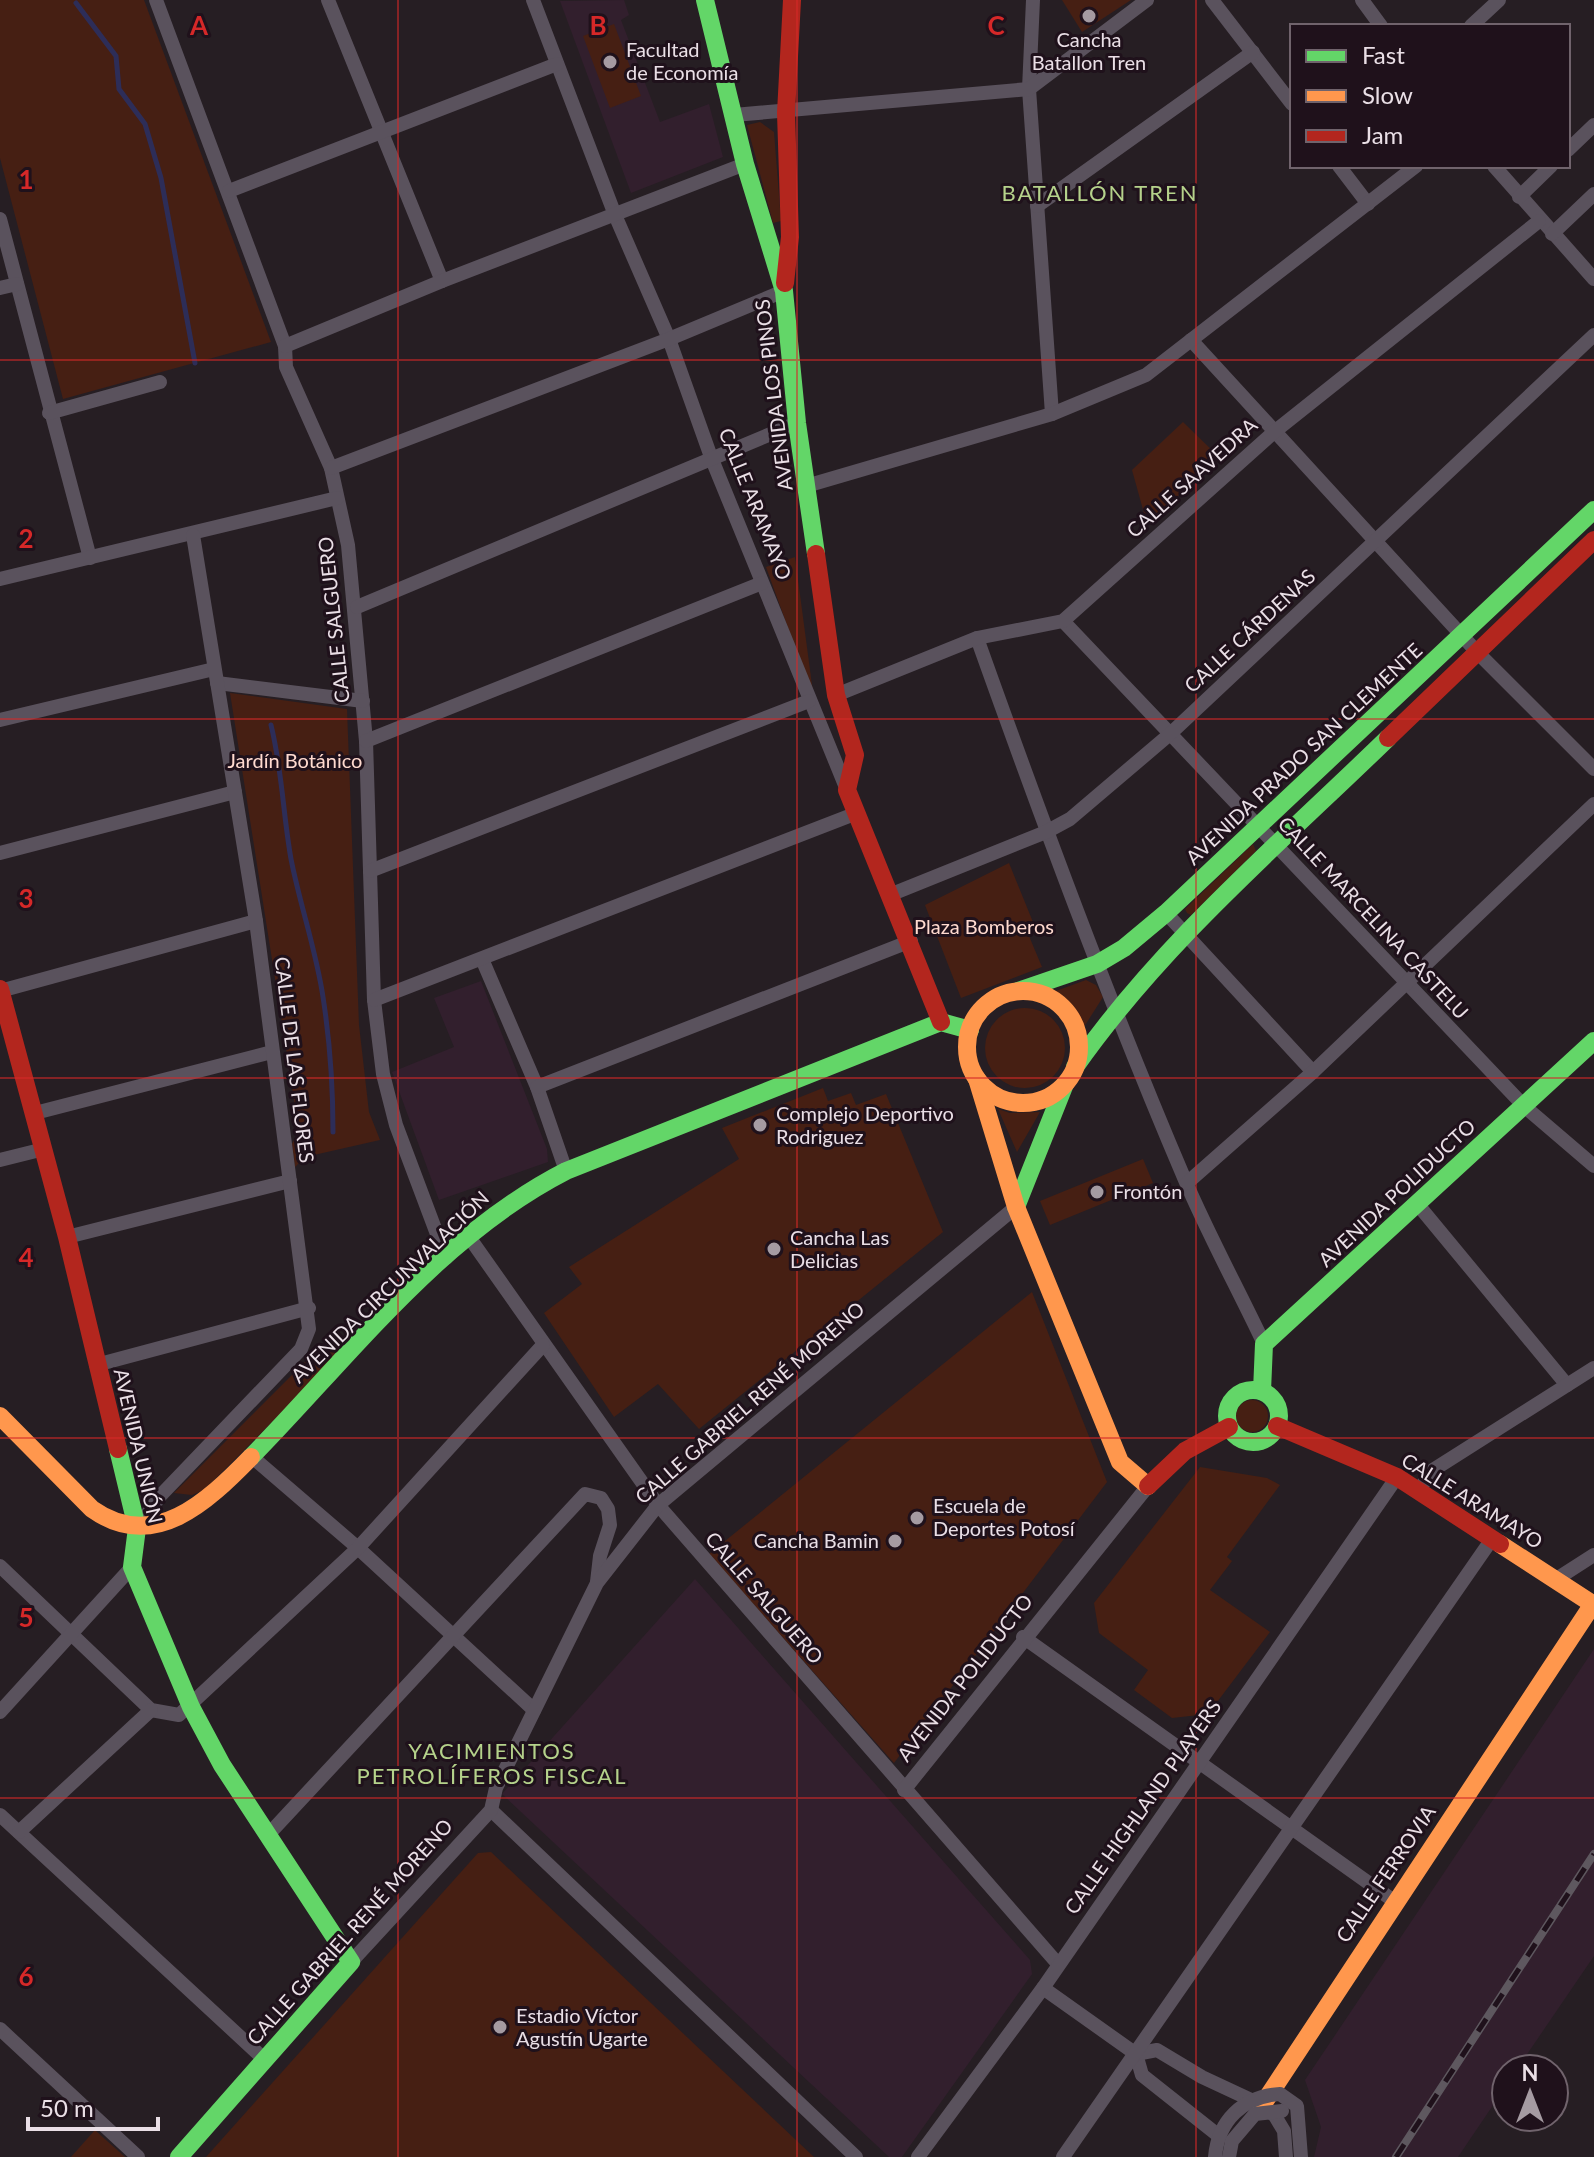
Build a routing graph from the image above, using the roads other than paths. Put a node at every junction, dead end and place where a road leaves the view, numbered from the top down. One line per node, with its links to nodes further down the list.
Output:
1 (156, 0): 27 (street, CALLE SALGUERO)
2 (328, 0): 20 (street)
3 (533, 0): 14 (street, CALLE ARAMAYO)
4 (705, 0): 18 (main road, AVENIDA LOS PINOS)
5 (792, 0): 17 (main road)
6 (1033, 0): 15 (street)
7 (1147, 0): 15 (street)
8 (1212, 0): 13 (street)
9 (1362, 0): 11 (street)
10 (1499, 0): 12 (street)
11 (1380, 24)
12 (1473, 24)
13 (1253, 52): 16 (street); 31 (street)
14 (557, 64): 20 (street); 32 (street, CALLE ARAMAYO)
15 (1029, 89): 17 (street); 31 (street)
16 (1290, 101)
17 (786, 113): 18 (street); 40 (main road)
18 (734, 115): 22 (main road, AVENIDA LOS PINOS)
19 (1594, 125): 21 (street)
20 (381, 132): 27 (street); 37 (street)
21 (1570, 148)
22 (745, 164): 32 (street); 40 (main road, AVENIDA LOS PINOS)
23 (1341, 168): 30 (street)
24 (1413, 168): 30 (street)
25 (1496, 168): 29 (street)
26 (1549, 168): 29 (street)
27 (229, 191): 44 (street, CALLE SALGUERO)
28 (1594, 194): 35 (street)
29 (1519, 197): 34 (street)
30 (1368, 204): 43 (street)
31 (1037, 206): 47 (street)
32 (615, 215): 37 (street); 42 (street, CALLE ARAMAYO)
33 (0, 219): 38 (street)
34 (1539, 221): 35 (street); 49 (street, CALLE SAAVEDRA)
35 (1552, 234): 36 (street)
36 (1594, 279)
37 (442, 281): 44 (street)
38 (17, 284): 39 (street); 46 (street)
39 (0, 288)
40 (784, 291): 42 (street); 48 (main road, AVENIDA LOS PINOS)
41 (1594, 335): 56 (street, CALLE CÁRDENAS)
42 (669, 339): 50 (street, CALLE ARAMAYO); 51 (street)
43 (1191, 340): 47 (street); 49 (street)
44 (285, 346): 51 (street, CALLE SALGUERO)
45 (160, 382): 46 (street)
46 (49, 413): 58 (street)
47 (1052, 414): 52 (street)
48 (797, 423): 50 (street); 52 (main road, AVENIDA LOS PINOS)
49 (1274, 432): 56 (street); 62 (street, CALLE SAAVEDRA)
50 (711, 457): 60 (street, CALLE ARAMAYO); 61 (street)
51 (331, 468): 53 (street, CALLE SALGUERO)
52 (806, 486): 67 (main road, AVENIDA LOS PINOS)
53 (337, 498): 55 (street); 61 (street, CALLE SALGUERO)
54 (1594, 510): 63 (main road, AVENIDA PRADO SAN CLEMENTE)
55 (193, 535): 58 (street); 66 (street, CALLE DE LAS FLORES)
56 (1375, 540): 63 (street); 71 (street, CALLE CÁRDENAS)
57 (1594, 540): 65 (main road)
58 (90, 558): 59 (street)
59 (0, 579)
60 (762, 583): 69 (street, CALLE ARAMAYO); 72 (street)
61 (357, 607): 68 (street, CALLE SALGUERO)
62 (1063, 621): 64 (street); 71 (street, CALLE MARCELINA CASTELU)
63 (1463, 634): 65 (street); 78 (main road, AVENIDA PRADO SAN CLEMENTE)
64 (977, 638): 67 (street); 79 (street)
65 (1477, 652): 73 (street); 80 (main road)
66 (216, 676): 68 (street); 70 (street); 75 (street, CALLE DE LAS FLORES)
67 (836, 695): 74 (main road, AVENIDA LOS PINOS)
68 (363, 701): 72 (street, CALLE SALGUERO)
69 (809, 701): 74 (street, CALLE ARAMAYO); 82 (street)
70 (0, 720)
71 (1170, 734): 78 (street, CALLE MARCELINA CASTELU); 79 (street, CALLE CÁRDENAS)
72 (366, 741): 82 (street, CALLE SALGUERO)
73 (1594, 769)
74 (847, 790): 77 (main road, CALLE ARAMAYO)
75 (235, 792): 81 (street); 85 (street, CALLE DE LAS FLORES)
76 (1594, 804): 90 (street)
77 (857, 813): 83 (main road, CALLE ARAMAYO); 88 (street)
78 (1260, 828): 80 (street, CALLE MARCELINA CASTELU); 84 (main road, AVENIDA PRADO SAN CLEMENTE)
79 (1046, 832): 83 (street, CALLE CÁRDENAS); 89 (street)
80 (1277, 844): 86 (main road); 90 (street, CALLE MARCELINA CASTELU)
81 (0, 853)
82 (370, 871): 93 (street, CALLE SALGUERO)
83 (892, 894): 87 (main road, CALLE ARAMAYO)
84 (1166, 913): 86 (street); 89 (main road, AVENIDA PRADO SAN CLEMENTE)
85 (256, 921): 91 (street); 98 (street, CALLE DE LAS FLORES)
86 (1184, 935): 94 (main road); 100 (street)
87 (911, 941): 95 (main road, CALLE ARAMAYO); 103 (street)
88 (482, 959): 93 (street); 103 (street)
89 (1097, 964): 92 (main road, AVENIDA PRADO SAN CLEMENTE); 94 (street)
90 (1405, 983): 100 (street); 104 (street, CALLE MARCELINA CASTELU)
91 (0, 990): 105 (main road, AVENIDA UNIÓN)
92 (1018, 991): 96 (main road); 99 (main road)
93 (374, 1000): 116 (street, CALLE SALGUERO)
94 (1116, 1008): 99 (main road); 111 (street)
95 (941, 1022): 96 (main road); 109 (main road, AVENIDA CIRCUNVALACIÓN)
96 (970, 1030): 101 (main road)
97 (1594, 1041): 104 (main road, AVENIDA POLIDUCTO)
98 (272, 1052): 105 (street); 110 (street, CALLE DE LAS FLORES)
99 (1075, 1067): 102 (main road)
100 (1313, 1072): 111 (street)
101 (977, 1079): 102 (main road); 113 (main road)
102 (1065, 1084): 113 (main road)
103 (537, 1087): 109 (street)
104 (1524, 1106): 108 (street, CALLE MARCELINA CASTELU); 112 (main road, AVENIDA POLIDUCTO)
105 (35, 1113): 106 (main road, AVENIDA UNIÓN)
106 (44, 1149): 107 (street); 114 (main road, AVENIDA UNIÓN)
107 (0, 1160)
108 (1594, 1166)
109 (566, 1171): 115 (main road, AVENIDA CIRCUNVALACIÓN)
110 (290, 1181): 114 (street); 117 (street, CALLE DE LAS FLORES)
111 (1187, 1183): 118 (street)
112 (1419, 1206): 118 (main road, AVENIDA POLIDUCTO); 122 (street)
113 (1016, 1207): 129 (main road); 131 (street, CALLE GABRIEL RENÉ MORENO)
114 (67, 1237): 120 (main road, AVENIDA UNIÓN)
115 (469, 1237): 116 (main road, AVENIDA CIRCUNVALACIÓN); 119 (street, CALLE SALGUERO)
116 (446, 1258): 127 (main road, AVENIDA CIRCUNVALACIÓN)
117 (309, 1308): 120 (street); 132 (street, CALLE DE LAS FLORES)
118 (1264, 1344): 123 (main road)
119 (543, 1345): 131 (street, CALLE SALGUERO); 134 (street)
120 (96, 1365): 132 (main road, AVENIDA UNIÓN)
121 (1594, 1368): 122 (street)
122 (1567, 1385): 130 (street)
123 (1262, 1391): 125 (main road); 126 (main road)
124 (0, 1416): 132 (main road)
125 (1277, 1426): 126 (main road); 128 (main road, CALLE ARAMAYO)
126 (1229, 1427): 129 (main road, AVENIDA POLIDUCTO)
127 (251, 1456): 132 (main road, AVENIDA CIRCUNVALACIÓN); 134 (street)
128 (1397, 1477): 130 (main road, CALLE ARAMAYO); 148 (street, CALLE HIGHLAND PLAYERS)
129 (1148, 1486): 143 (street, AVENIDA POLIDUCTO)
130 (1418, 1491): 133 (main road, CALLE ARAMAYO)
131 (658, 1505): 139 (street, CALLE GABRIEL RENÉ MORENO); 149 (street, CALLE SALGUERO)
132 (137, 1528): 137 (main road, AVENIDA UNIÓN)
133 (1492, 1539): 138 (main road, CALLE ARAMAYO); 152 (street)
134 (358, 1548): 142 (street); 144 (street)
135 (1594, 1555): 138 (street)
136 (0, 1566): 141 (street)
137 (132, 1567): 141 (street); 144 (main road)
138 (1555, 1580): 140 (main road, CALLE ARAMAYO)
139 (597, 1583): 142 (street); 146 (street, CALLE GABRIEL RENÉ MORENO)
140 (1593, 1604): 155 (main road, CALLE FERROVIA)
141 (72, 1635): 145 (street); 147 (street)
142 (454, 1635): 146 (street); 154 (street)
143 (1023, 1637): 148 (street); 149 (street, AVENIDA POLIDUCTO)
144 (191, 1707): 145 (street); 154 (main road)
145 (151, 1710): 153 (street)
146 (534, 1710): 150 (street, CALLE GABRIEL RENÉ MORENO)
147 (0, 1712)
148 (1199, 1762): 152 (street); 157 (street, CALLE HIGHLAND PLAYERS)
149 (904, 1790): 157 (street, CALLE SALGUERO)
150 (491, 1810): 156 (street, CALLE GABRIEL RENÉ MORENO); 166 (street)
151 (0, 1815): 153 (street)
152 (1291, 1830): 155 (street); 160 (street)
153 (19, 1832): 161 (street)
154 (268, 1835): 156 (main road)
155 (1394, 1901): 162 (main road, CALLE FERROVIA)
156 (351, 1962): 161 (main road, CALLE GABRIEL RENÉ MORENO)
157 (1058, 1964): 158 (street, CALLE HIGHLAND PLAYERS)
158 (1043, 1988): 160 (street); 167 (street, CALLE HIGHLAND PLAYERS)
159 (0, 2029): 164 (street)
160 (1136, 2054): 162 (street); 163 (street); 168 (street)
161 (264, 2059): 165 (main road, CALLE GABRIEL RENÉ MORENO)
162 (1254, 2101): 163 (street); 171 (main road, CALLE FERROVIA); 172 (street)
163 (1219, 2136): 169 (street)
164 (138, 2157)
165 (179, 2157)
166 (856, 2157)
167 (918, 2157)
168 (1063, 2157)
169 (1207, 2157)
170 (1215, 2157): 173 (street, bridge)
171 (1229, 2157): 173 (street, bridge)
172 (1286, 2157)
173 (1301, 2157)

